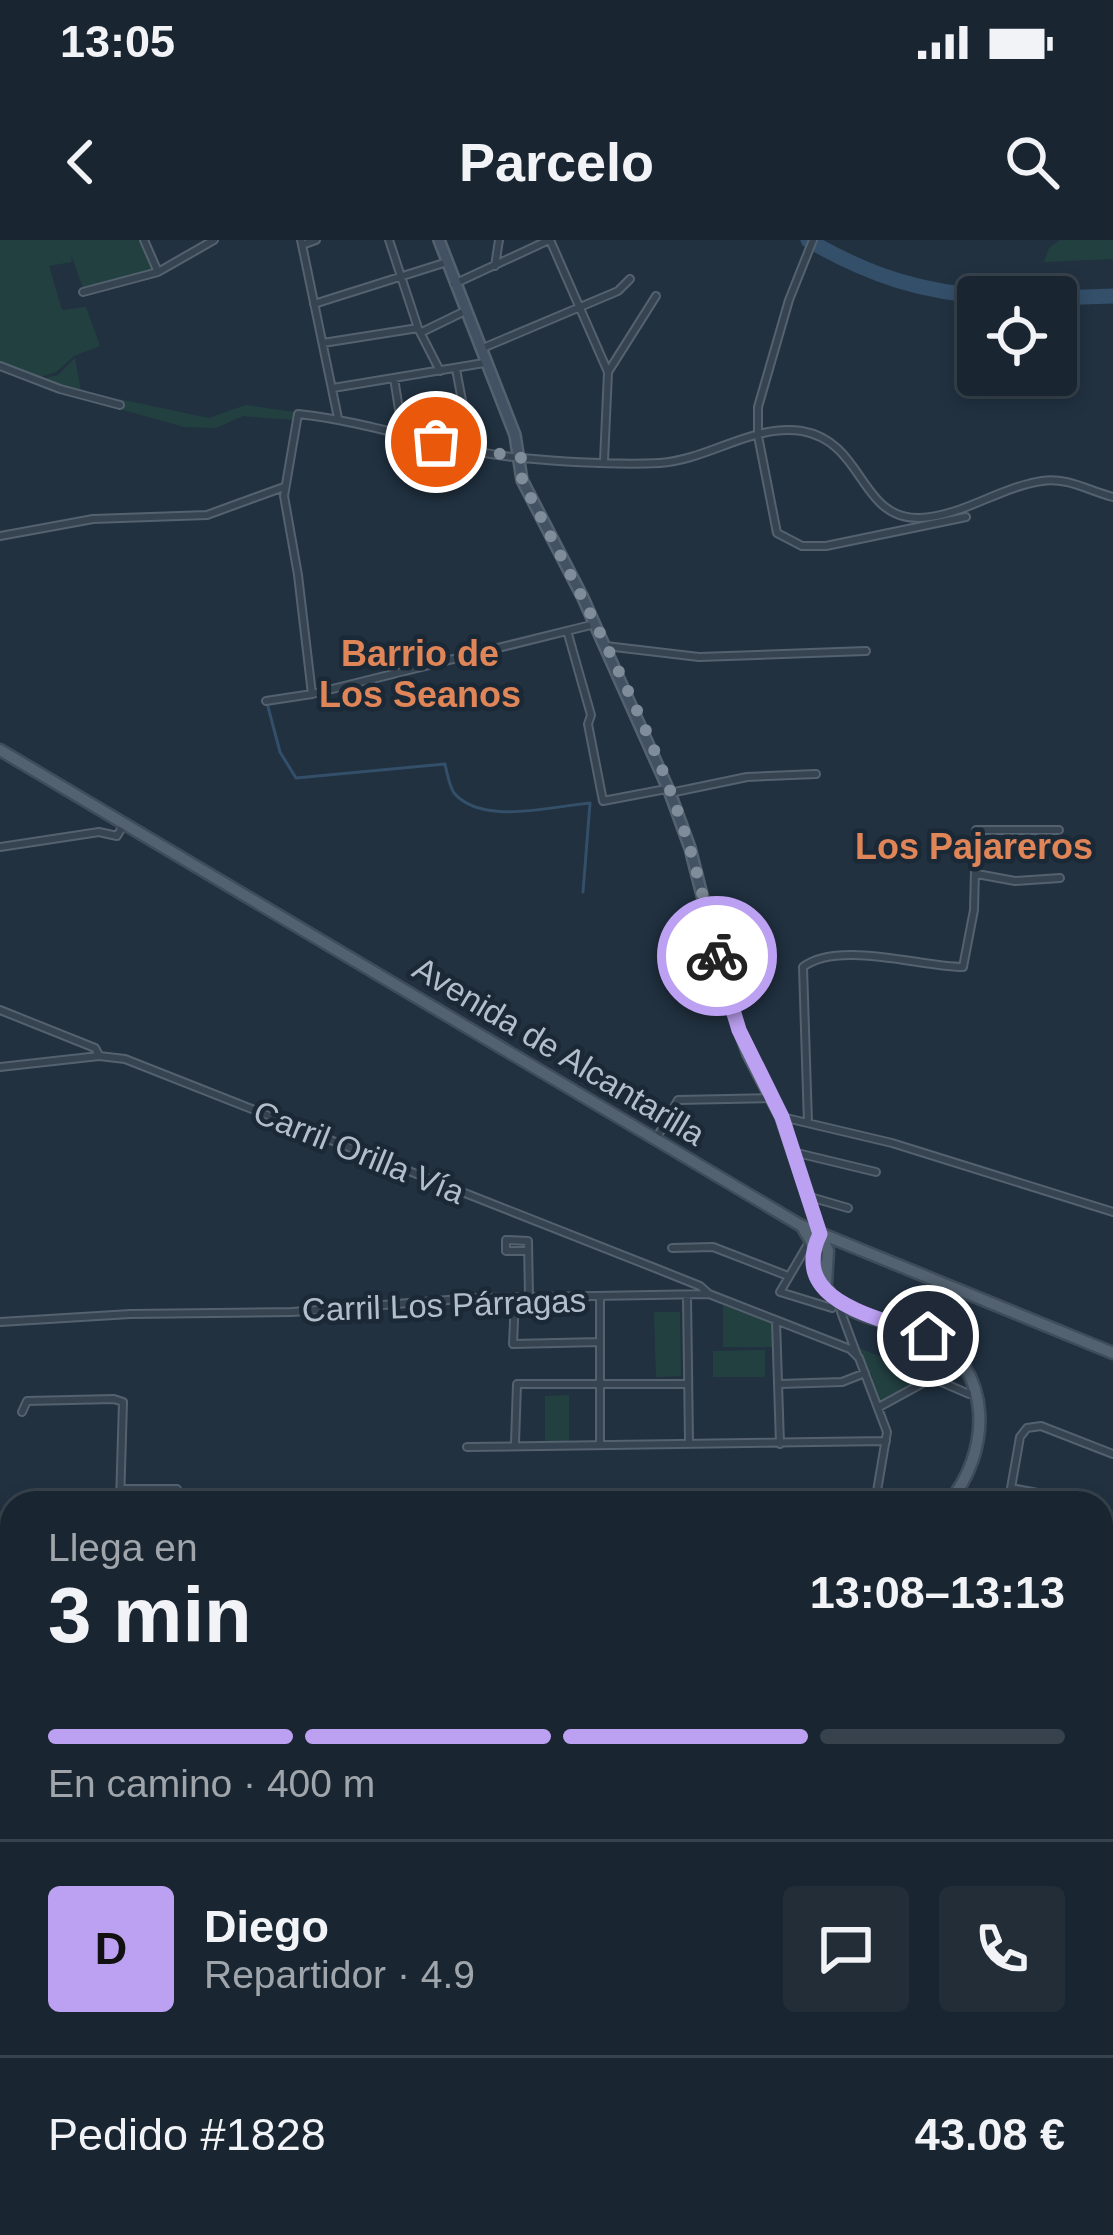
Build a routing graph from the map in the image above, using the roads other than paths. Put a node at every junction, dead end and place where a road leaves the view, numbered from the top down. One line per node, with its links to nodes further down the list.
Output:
1 (144, 240): 12 (street)
2 (214, 240): 12 (street)
3 (316, 240): 9 (street)
4 (389, 240): 13 (street)
5 (439, 240): 10 (main road)
6 (499, 240): 11 (street)
7 (550, 240): 11 (street); 19 (street)
8 (813, 240): 36 (street)
9 (301, 242): 18 (street)
10 (447, 262): 13 (street); 15 (main road)
11 (495, 266): 15 (street)
12 (158, 272): 16 (street)
13 (401, 277): 18 (street); 21 (street)
14 (630, 279): 19 (street)
15 (454, 284): 20 (main road)
16 (83, 292)
17 (656, 296): 28 (street)
18 (314, 304): 22 (street)
19 (580, 307): 23 (street); 28 (street)
20 (465, 311): 21 (street); 23 (main road)
21 (420, 330): 22 (street); 27 (street)
22 (323, 343): 30 (street)
23 (479, 350): 24 (main road)
24 (484, 363): 26 (street); 38 (main road)
25 (0, 366): 31 (street)
26 (456, 369): 27 (street); 32 (street)
27 (440, 371): 29 (street)
28 (608, 372): 39 (street)
29 (394, 378): 30 (street); 34 (street)
30 (333, 388): 33 (street)
31 (120, 405)
32 (466, 415): 34 (street); 37 (street)
33 (338, 418): 35 (street); 40 (street)
34 (400, 422): 35 (street)
35 (402, 434): 37 (street)
36 (758, 436): 39 (street); 41 (street); 42 (street)
37 (471, 449): 38 (street)
38 (522, 458): 39 (street); 44 (main road)
39 (604, 460)
40 (286, 486): 43 (street); 48 (street)
41 (1113, 496)
42 (966, 517)
43 (0, 536)
44 (596, 624): 45 (street); 46 (main road)
45 (568, 634): 48 (street); 52 (street)
46 (606, 646): 47 (street); 52 (main road)
47 (866, 651)
48 (312, 694): 49 (street)
49 (266, 701)
50 (0, 750): 53 (main road, Avenida de Alcantarilla)
51 (816, 774): 52 (street)
52 (669, 790): 61 (main road)
53 (124, 824): 55 (street); 64 (main road, Avenida de Alcantarilla)
54 (1058, 830): 56 (street)
55 (0, 847)
56 (977, 874): 57 (street); 63 (street)
57 (1060, 878)
58 (0, 1010): 59 (street)
59 (99, 1056): 60 (street, Carril Orilla Vía); 76 (street, Carril Orilla Vía)
60 (0, 1067)
61 (771, 1098): 62 (main road); 64 (street)
62 (782, 1117): 63 (street); 65 (main road)
63 (808, 1124): 69 (street)
64 (656, 1139): 70 (main road, Avenida de Alcantarilla)
65 (793, 1152): 66 (street); 67 (main road)
66 (876, 1172)
67 (807, 1196): 68 (street); 70 (main road)
68 (848, 1208)
69 (1113, 1211)
70 (815, 1242): 71 (main road, Avenida de Alcantarilla); 74 (main road); 74 (street); 75 (street); 81 (main road)
71 (850, 1247): 74 (main road); 85 (main road, Avenida de Alcantarilla)
72 (672, 1248): 75 (street)
73 (528, 1251): 79 (street)
74 (828, 1256): 81 (main road)
75 (788, 1276): 81 (street)
76 (709, 1294): 77 (street, Carril Los Párragas); 82 (street, Carril Los Párragas)
77 (687, 1296): 80 (street, Carril Los Párragas); 89 (street)
78 (515, 1298): 79 (street, Carril Los Párragas); 83 (street, Carril Los Párragas); 84 (street)
79 (529, 1298): 80 (street, Carril Los Párragas)
80 (600, 1299): 84 (street)
81 (836, 1306): 86 (street); 104 (main road)
82 (776, 1320): 86 (street, Carril Los Párragas); 90 (street)
83 (0, 1322)
84 (600, 1342): 88 (street)
85 (1113, 1353)
86 (859, 1358): 87 (street)
87 (865, 1373): 90 (street); 92 (street)
88 (600, 1384): 89 (street); 96 (street); 98 (street)
89 (688, 1384): 95 (street)
90 (778, 1384): 97 (street)
91 (969, 1394): 92 (street)
92 (879, 1407): 94 (street)
93 (22, 1412): 101 (street)
94 (886, 1441): 97 (street); 103 (street)
95 (689, 1442): 96 (street); 97 (street)
96 (600, 1443): 98 (street)
97 (780, 1444)
98 (515, 1445): 99 (street)
99 (467, 1447)
100 (1113, 1454): 105 (street)
101 (121, 1489): 102 (street)
102 (177, 1489)
103 (877, 1491)
104 (956, 1491)
105 (1026, 1491)

